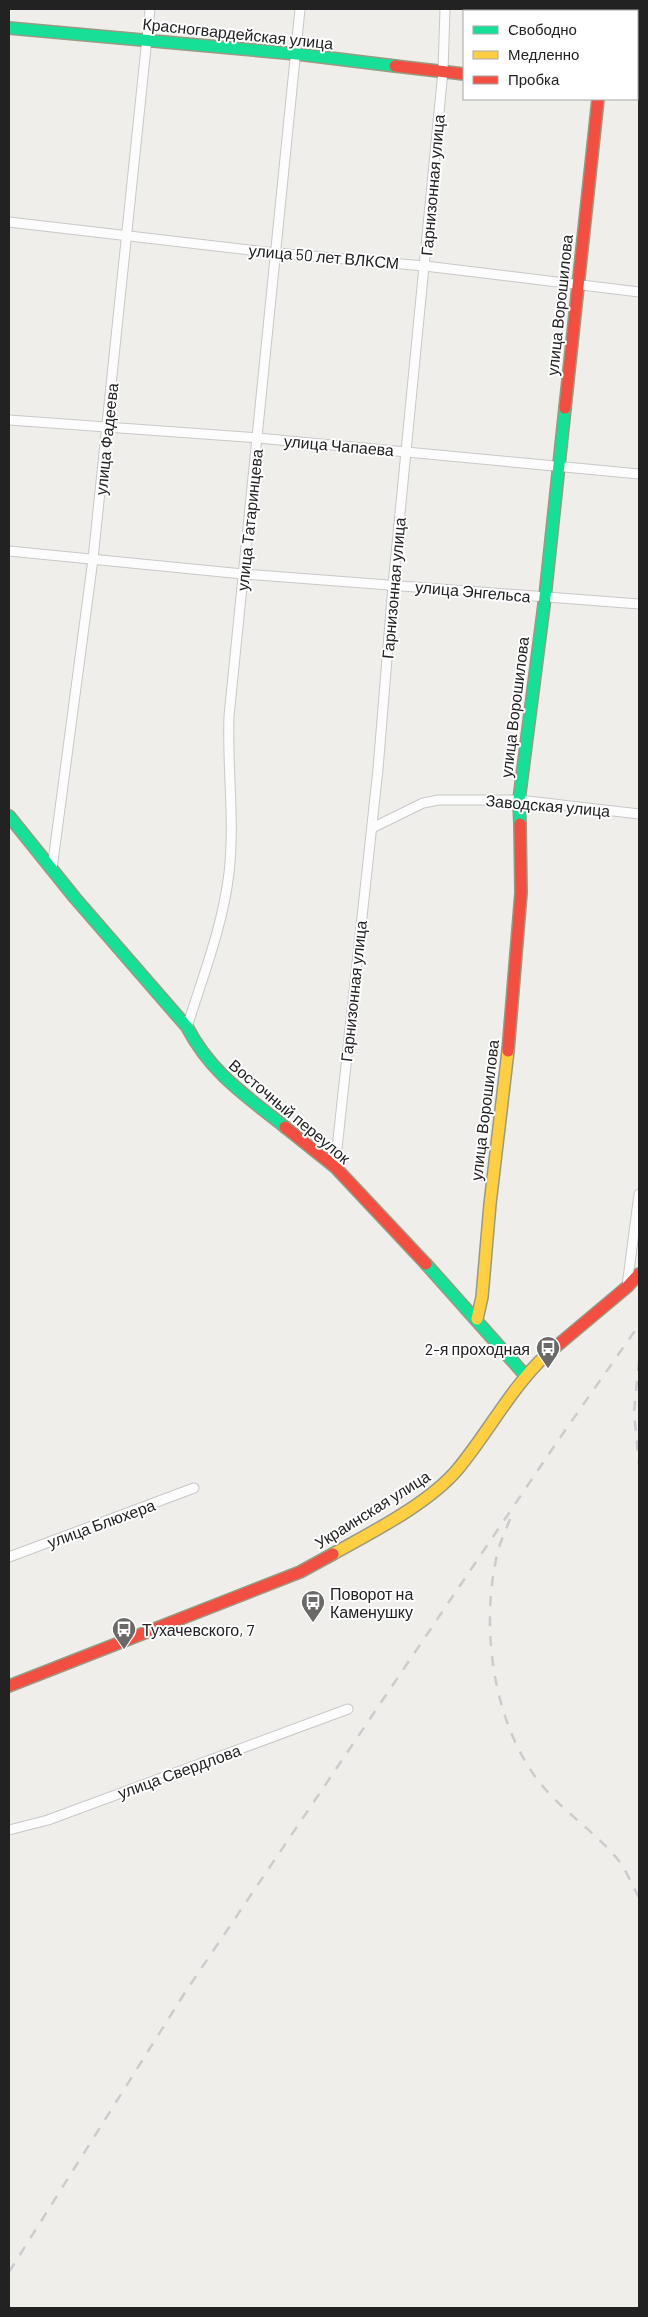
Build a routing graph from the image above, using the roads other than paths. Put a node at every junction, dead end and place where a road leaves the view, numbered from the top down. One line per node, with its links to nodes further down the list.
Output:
1 (150, 9): 5 (street, улица Фадеева)
2 (300, 9): 6 (street, улица Татаринцева)
3 (445, 9): 7 (street, Гарнизонная улица)
4 (9, 28): 5 (street, Красногвардейская улица)
5 (146, 40): 6 (street, Красногвардейская улица); 11 (street, улица Фадеева)
6 (297, 54): 7 (street, Красногвардейская улица); 12 (street, улица Татаринцева)
7 (443, 72): 8 (street, Красногвардейская улица); 13 (street, Гарнизонная улица)
8 (463, 74)
9 (598, 100): 14 (street, улица Ворошилова)
10 (9, 222): 11 (street, улица 50 лет ВЛКСМ)
11 (127, 236): 12 (street, улица 50 лет ВЛКСМ); 17 (street, улица Фадеева)
12 (276, 253): 13 (street, улица 50 лет ВЛКСМ); 18 (street, улица Татаринцева)
13 (425, 266): 14 (street, улица 50 лет ВЛКСМ); 19 (street, Гарнизонная улица)
14 (577, 285): 15 (street, улица 50 лет ВЛКСМ); 20 (street, улица Ворошилова)
15 (639, 292)
16 (9, 420): 17 (street, улица Чапаева)
17 (107, 428): 18 (street, улица Чапаева); 23 (street, улица Фадеева)
18 (258, 438): 19 (street, улица Чапаева); 24 (street, улица Татаринцева)
19 (405, 451): 20 (street, улица Чапаева); 25 (street, Гарнизонная улица)
20 (560, 465): 21 (street, улица Чапаева); 26 (street, улица Ворошилова)
21 (639, 474)
22 (9, 551): 23 (street, улица Энгельса)
23 (93, 559): 24 (street, улица Энгельса); 32 (street, улица Фадеева)
24 (243, 574): 25 (street, улица Энгельса); 33 (street, улица Татаринцева)
25 (393, 585): 26 (street, улица Энгельса); 31 (street, Гарнизонная улица)
26 (545, 597): 27 (street, улица Энгельса); 28 (street, улица Ворошилова)
27 (639, 604)
28 (519, 800): 29 (street, Заводская улица); 31 (street, Заводская улица); 38 (street, улица Ворошилова)
29 (639, 814)
30 (9, 816): 32 (street, Восточный переулок)
31 (372, 828): 34 (street, Гарнизонная улица)
32 (52, 869): 33 (street, Восточный переулок)
33 (187, 1027): 34 (street, Восточный переулок)
34 (334, 1167): 38 (street, Восточный переулок)
35 (639, 1194): 37 (street)
36 (639, 1274): 37 (street, Украинская улица)
37 (627, 1287): 39 (street, Украинская улица)
38 (477, 1319): 39 (street, Восточный переулок)
39 (525, 1375): 42 (street, Украинская улица)
40 (194, 1488): 41 (street, улица Блюхера)
41 (9, 1557)
42 (9, 1686)
43 (348, 1709): 44 (street, улица Свердлова)
44 (9, 1830)

